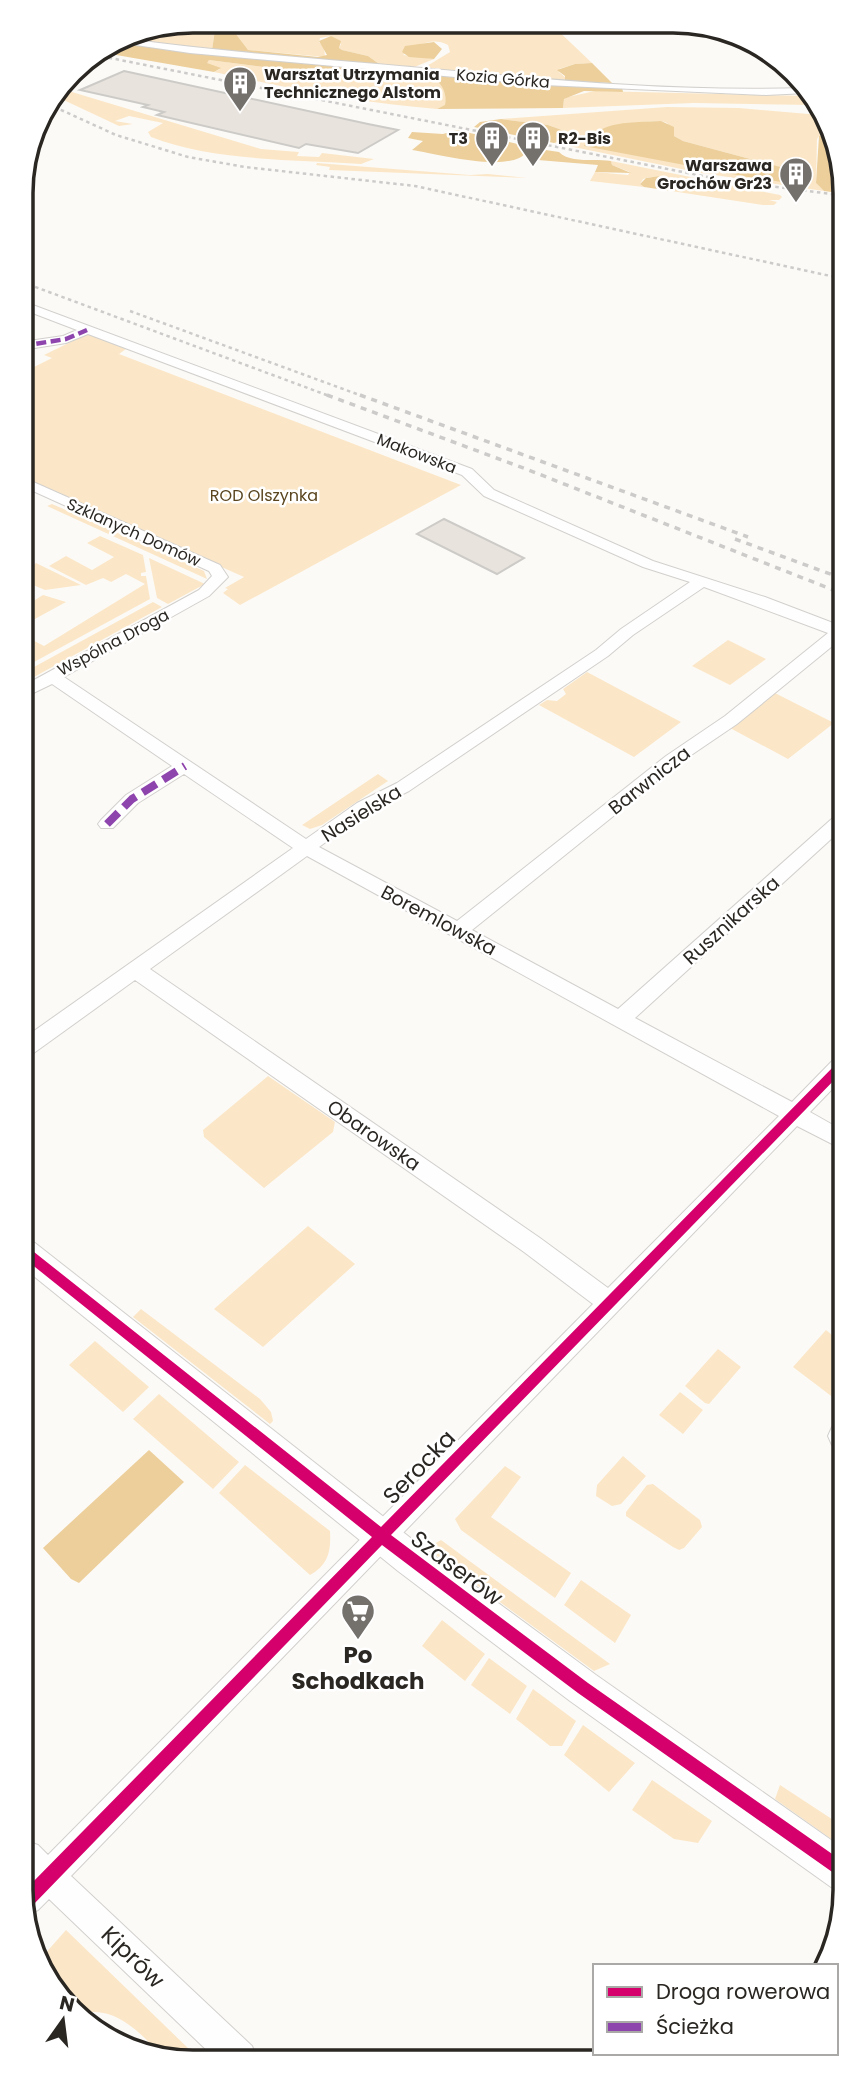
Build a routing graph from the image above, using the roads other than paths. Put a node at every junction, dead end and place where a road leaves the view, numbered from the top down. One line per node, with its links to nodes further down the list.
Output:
1 (139, 43): 2 (street, Kozia Górka)
2 (795, 91)
3 (34, 310): 4 (street, Makowska)
4 (87, 330): 5 (street); 7 (street, Makowska)
5 (34, 344)
6 (34, 486): 8 (street, Szklanych Domów)
7 (702, 581): 9 (street, Makowska); 16 (street, Nasielska)
8 (204, 593): 11 (street, Wspólna Droga)
9 (833, 629)
10 (833, 638): 17 (street, Barwnicza)
11 (51, 676): 12 (street, Wspólna Droga); 13 (street, Boremlowska)
12 (34, 687)
13 (186, 766): 14 (street); 16 (street, Boremlowska)
14 (107, 824)
15 (833, 828): 19 (street, Rusznikarska)
16 (306, 848): 17 (street, Boremlowska); 18 (street, Nasielska)
17 (459, 930): 19 (street, Boremlowska)
18 (136, 970): 20 (street, Nasielska); 25 (street, Obarowska)
19 (620, 1019): 22 (street, Boremlowska)
20 (33, 1042)
21 (832, 1075): 22 (street, Serocka)
22 (795, 1114): 23 (street, Boremlowska); 25 (street, Serocka)
23 (832, 1135)
24 (33, 1259): 26 (street, Szaserów)
25 (610, 1303): 26 (street, Serocka)
26 (382, 1536): 27 (street, Szaserów); 28 (street, Serocka)
27 (832, 1864)
28 (34, 1877): 29 (street, Kiprów)
29 (231, 2050)

